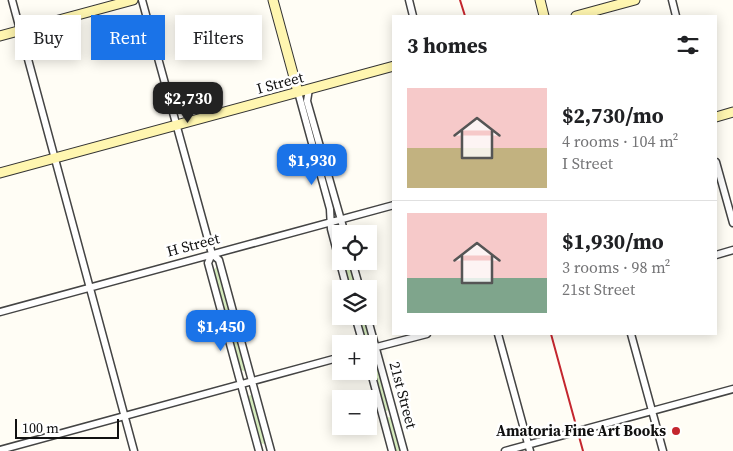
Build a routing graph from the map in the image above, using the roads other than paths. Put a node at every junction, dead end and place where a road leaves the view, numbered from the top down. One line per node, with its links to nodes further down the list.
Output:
1 (12, 0): 9 (street)
2 (133, 0): 10 (main road)
3 (142, 0): 23 (street)
4 (273, 0): 20 (main road)
5 (409, 0): 11 (street)
6 (540, 0): 12 (main road)
7 (635, 0): 13 (main road)
8 (672, 0): 14 (street)
9 (16, 15)
10 (78, 15)
11 (413, 15)
12 (544, 15)
13 (580, 15)
14 (676, 15)
15 (15, 32): 16 (main road)
16 (0, 36)
17 (28, 60): 24 (street)
18 (392, 67): 19 (main road, I Street)
19 (309, 89): 20 (main road, I Street); 28 (street)
20 (298, 92): 23 (main road, I Street); 29 (street)
21 (733, 112): 22 (main road)
22 (717, 117)
23 (177, 125): 24 (main road, I Street); 33 (street)
24 (54, 159): 26 (main road, I Street); 36 (street)
25 (717, 166): 30 (street)
26 (0, 173)
27 (392, 206): 28 (street, H Street)
28 (341, 220): 29 (street, H Street); 31 (street)
29 (331, 222): 33 (street, H Street); 35 (street)
30 (733, 223)
31 (342, 225)
32 (733, 250): 34 (street)
33 (212, 254): 36 (street, H Street); 45 (street); 46 (street)
34 (717, 255)
35 (345, 280)
36 (88, 288): 37 (street, H Street); 49 (street)
37 (0, 312)
38 (423, 335): 41 (street)
39 (498, 335): 50 (street)
40 (631, 335): 48 (street)
41 (377, 347)
42 (377, 351): 56 (street, 21st Street)
43 (332, 359): 45 (street)
44 (373, 380): 55 (street, 21st Street)
45 (253, 381): 46 (street); 54 (street)
46 (241, 384): 49 (street); 53 (street)
47 (733, 389): 48 (street)
48 (652, 411): 50 (street); 58 (street)
49 (124, 417): 51 (street); 52 (street)
50 (529, 448): 57 (street)
51 (0, 450)
52 (134, 451)
53 (259, 451)
54 (271, 451)
55 (392, 451)
56 (404, 451)
57 (505, 451)
58 (663, 451)

